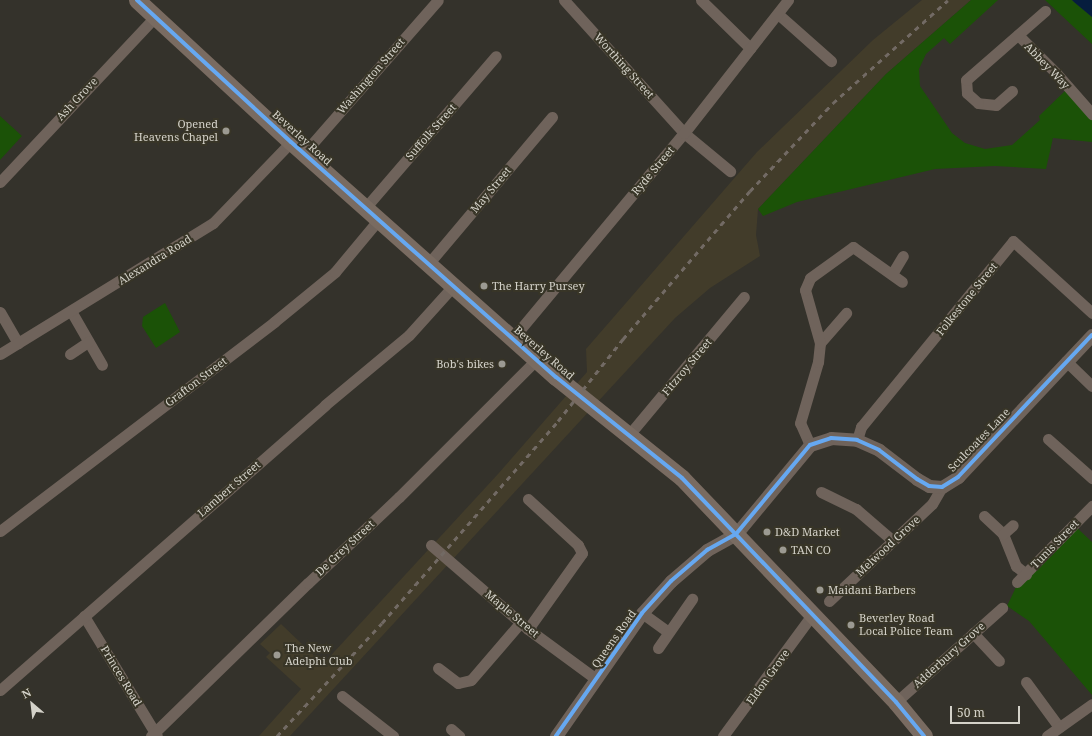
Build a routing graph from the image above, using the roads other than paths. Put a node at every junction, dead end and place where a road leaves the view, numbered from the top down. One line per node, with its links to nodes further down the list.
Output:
1 (137, 0): 8 (main road, Beverley Road)
2 (438, 0): 17 (street, Washington Street)
3 (564, 0): 16 (street, Worthing Street)
4 (701, 0): 10 (street)
5 (788, 0): 7 (street, Ryde Street)
6 (1045, 11): 9 (street, Abbey Way)
7 (778, 14): 10 (street, Ryde Street); 12 (street)
8 (155, 17): 17 (main road, Beverley Road); 19 (street, Ash Grove)
9 (1018, 35): 13 (street, Abbey Way); 14 (street, Abbey Way)
10 (750, 48): 16 (street, Ryde Street)
11 (496, 56): 20 (street, Suffolk Street)
12 (831, 61)
13 (1012, 91)
14 (1092, 114)
15 (552, 117): 23 (street, May Street)
16 (684, 133): 18 (street, Worthing Street); 33 (street, Ryde Street)
17 (298, 148): 20 (main road, Beverley Road); 28 (street, Alexandra Road)
18 (730, 171)
19 (0, 182)
20 (366, 207): 21 (main road, Beverley Road)
21 (379, 219): 23 (main road, Beverley Road); 54 (street, Grafton Street)
22 (903, 256): 24 (street)
23 (429, 263): 26 (main road, Beverley Road)
24 (892, 274): 25 (street); 36 (street)
25 (902, 282)
26 (454, 285): 33 (main road, Beverley Road); 65 (street, Lambert Street)
27 (744, 297): 43 (street, Fitzroy Street)
28 (70, 311): 34 (street); 35 (street, Alexandra Road)
29 (0, 312): 35 (street)
30 (846, 313): 36 (street)
31 (1092, 313): 45 (street, Folkestone Street)
32 (1092, 335): 40 (street, Sculcoates Lane)
33 (513, 338): 39 (main road, Beverley Road)
34 (88, 342): 38 (street); 41 (street)
35 (18, 343): 37 (street, Alexandra Road)
36 (820, 343): 46 (street)
37 (0, 354)
38 (70, 354)
39 (537, 359): 43 (main road, Beverley Road); 81 (street, De Grey Street)
40 (1066, 361): 42 (street); 48 (street, Sculcoates Lane)
41 (102, 365)
42 (1092, 386)
43 (628, 436): 55 (main road, Beverley Road)
44 (1048, 439): 47 (street)
45 (857, 440): 46 (street); 48 (street)
46 (810, 445): 55 (street)
47 (1092, 478)
48 (942, 487): 57 (street, Melwood Grove)
49 (821, 492): 57 (street)
50 (528, 499): 67 (street)
51 (1092, 506): 59 (street, Tunis Street)
52 (984, 516): 56 (street)
53 (1013, 525): 56 (street)
54 (0, 531)
55 (736, 534): 64 (street, Queens Road); 66 (main road, Beverley Road)
56 (1003, 534): 59 (street)
57 (892, 540): 62 (street, Melwood Grove)
58 (431, 545): 67 (street, Maple Street)
59 (1026, 574): 60 (street, Tunis Street)
60 (1017, 582)
61 (692, 599): 68 (street)
62 (829, 601)
63 (1002, 608): 69 (street, Adderbury Grove)
64 (642, 613): 68 (street); 73 (street, Queens Road)
65 (84, 616): 75 (street, Lambert Street); 81 (street, Princes Road)
66 (812, 616): 77 (main road, Beverley Road); 84 (street, Eldon Grove)
67 (524, 626): 72 (street); 73 (street, Maple Street)
68 (668, 632): 70 (street)
69 (973, 633): 71 (street); 77 (street, Adderbury Grove)
70 (658, 648)
71 (999, 661)
72 (438, 668)
73 (596, 678): 83 (street, Queens Road)
74 (1026, 682): 79 (street)
75 (0, 690)
76 (342, 696): 82 (street)
77 (896, 702): 80 (main road, Beverley Road)
78 (1092, 704): 79 (street)
79 (1059, 727): 85 (street)
80 (917, 733)
81 (154, 735)
82 (393, 736)
83 (556, 736)
84 (723, 736)
85 (1047, 736)

